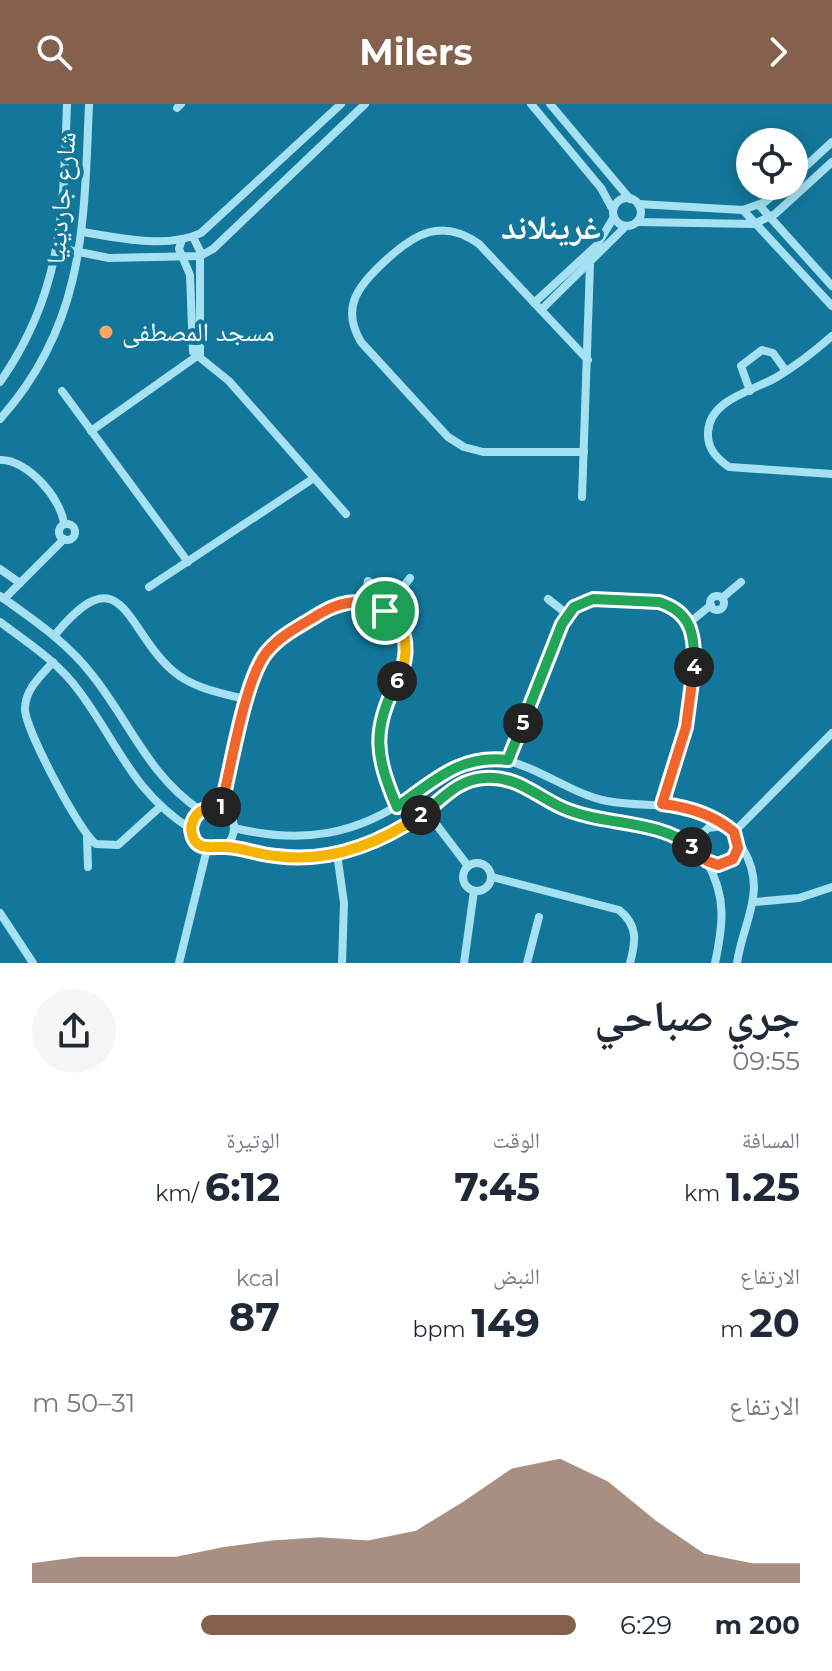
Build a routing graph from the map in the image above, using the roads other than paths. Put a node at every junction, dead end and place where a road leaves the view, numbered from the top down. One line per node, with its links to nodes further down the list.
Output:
1 (67, 104): 24 (street, شارع جاردينيا)
2 (89, 104): 19 (street, شارع جاردينيا)
3 (341, 104): 20 (street)
4 (365, 104): 26 (street)
5 (531, 104): 14 (street)
6 (550, 104): 11 (street)
7 (832, 142): 9 (street)
8 (832, 162): 15 (street)
9 (808, 164)
10 (766, 200): 12 (street)
11 (634, 201): 13 (street); 14 (street); 16 (street)
12 (759, 205): 13 (street); 15 (street)
13 (743, 210): 17 (street)
14 (614, 213): 18 (street); 32 (street)
15 (769, 218): 17 (street); 31 (street)
16 (637, 222): 17 (street); 18 (street)
17 (754, 224): 33 (street)
18 (626, 226): 30 (street)
19 (83, 232): 21 (street); 25 (street, شارع جاردينيا)
20 (193, 237): 23 (street); 26 (street)
21 (132, 239): 22 (street); 27 (street)
22 (146, 239): 23 (street); 28 (street)
23 (182, 239): 29 (street)
24 (59, 248): 25 (street); 38 (street, شارع جاردينيا)
25 (80, 253): 27 (street); 41 (street, شارع جاردينيا)
26 (200, 256): 29 (street); 35 (street)
27 (132, 257): 28 (street)
28 (146, 257): 29 (street)
29 (184, 259): 35 (street)
30 (590, 264): 32 (street); 36 (street)
31 (832, 286)
32 (537, 306): 36 (street); 43 (street)
33 (832, 306)
34 (832, 336): 37 (street)
35 (198, 357): 42 (street); 46 (street)
36 (588, 360): 43 (street)
37 (786, 371): 40 (street); 40 (street)
38 (0, 382)
39 (62, 391): 42 (street)
40 (750, 391): 45 (street)
41 (0, 419)
42 (91, 431): 49 (street)
43 (584, 452): 47 (street)
44 (0, 460): 54 (street)
45 (832, 474)
46 (314, 478): 48 (street); 49 (street)
47 (582, 497)
48 (346, 514)
49 (188, 562): 55 (street)
50 (0, 569): 54 (street)
51 (410, 578): 60 (street)
52 (368, 581): 58 (street)
53 (741, 582): 63 (street)
54 (20, 583): 56 (street)
55 (149, 587)
56 (2, 598): 59 (street)
57 (548, 599): 61 (street)
58 (364, 602): 60 (street); 66 (street)
59 (12, 605): 62 (street); 64 (street)
60 (385, 611): 71 (street)
61 (567, 614): 63 (street); 68 (street)
62 (0, 621): 65 (street)
63 (689, 623): 69 (street)
64 (54, 636): 66 (street); 73 (street)
65 (53, 662): 70 (street); 79 (street)
66 (248, 700): 72 (street)
67 (832, 733): 78 (street)
68 (508, 760): 69 (street); 71 (street)
69 (662, 804): 75 (street)
70 (160, 807): 77 (street); 79 (street)
71 (397, 807): 76 (street)
72 (221, 808): 73 (street); 76 (street)
73 (200, 810): 77 (street)
74 (426, 811): 83 (street); 84 (street); 86 (street)
75 (724, 826): 78 (street); 83 (street)
76 (234, 828): 81 (street)
77 (191, 829): 82 (street)
78 (734, 832): 80 (street)
79 (87, 838): 87 (street)
80 (738, 842): 85 (street); 91 (street)
81 (225, 846): 82 (street); 84 (street)
82 (207, 849): 95 (street)
83 (699, 853): 85 (street)
84 (337, 854): 96 (street)
85 (707, 861): 100 (street)
86 (468, 866): 88 (street); 90 (street)
87 (88, 867)
88 (492, 877): 90 (street); 99 (street)
89 (832, 887): 91 (street)
90 (474, 891): 97 (street)
91 (755, 902): 101 (street)
92 (0, 913): 94 (street)
93 (539, 917): 98 (street)
94 (33, 963)
95 (179, 963)
96 (342, 963)
97 (464, 963)
98 (527, 963)
99 (630, 963)
100 (715, 963)
101 (737, 963)

